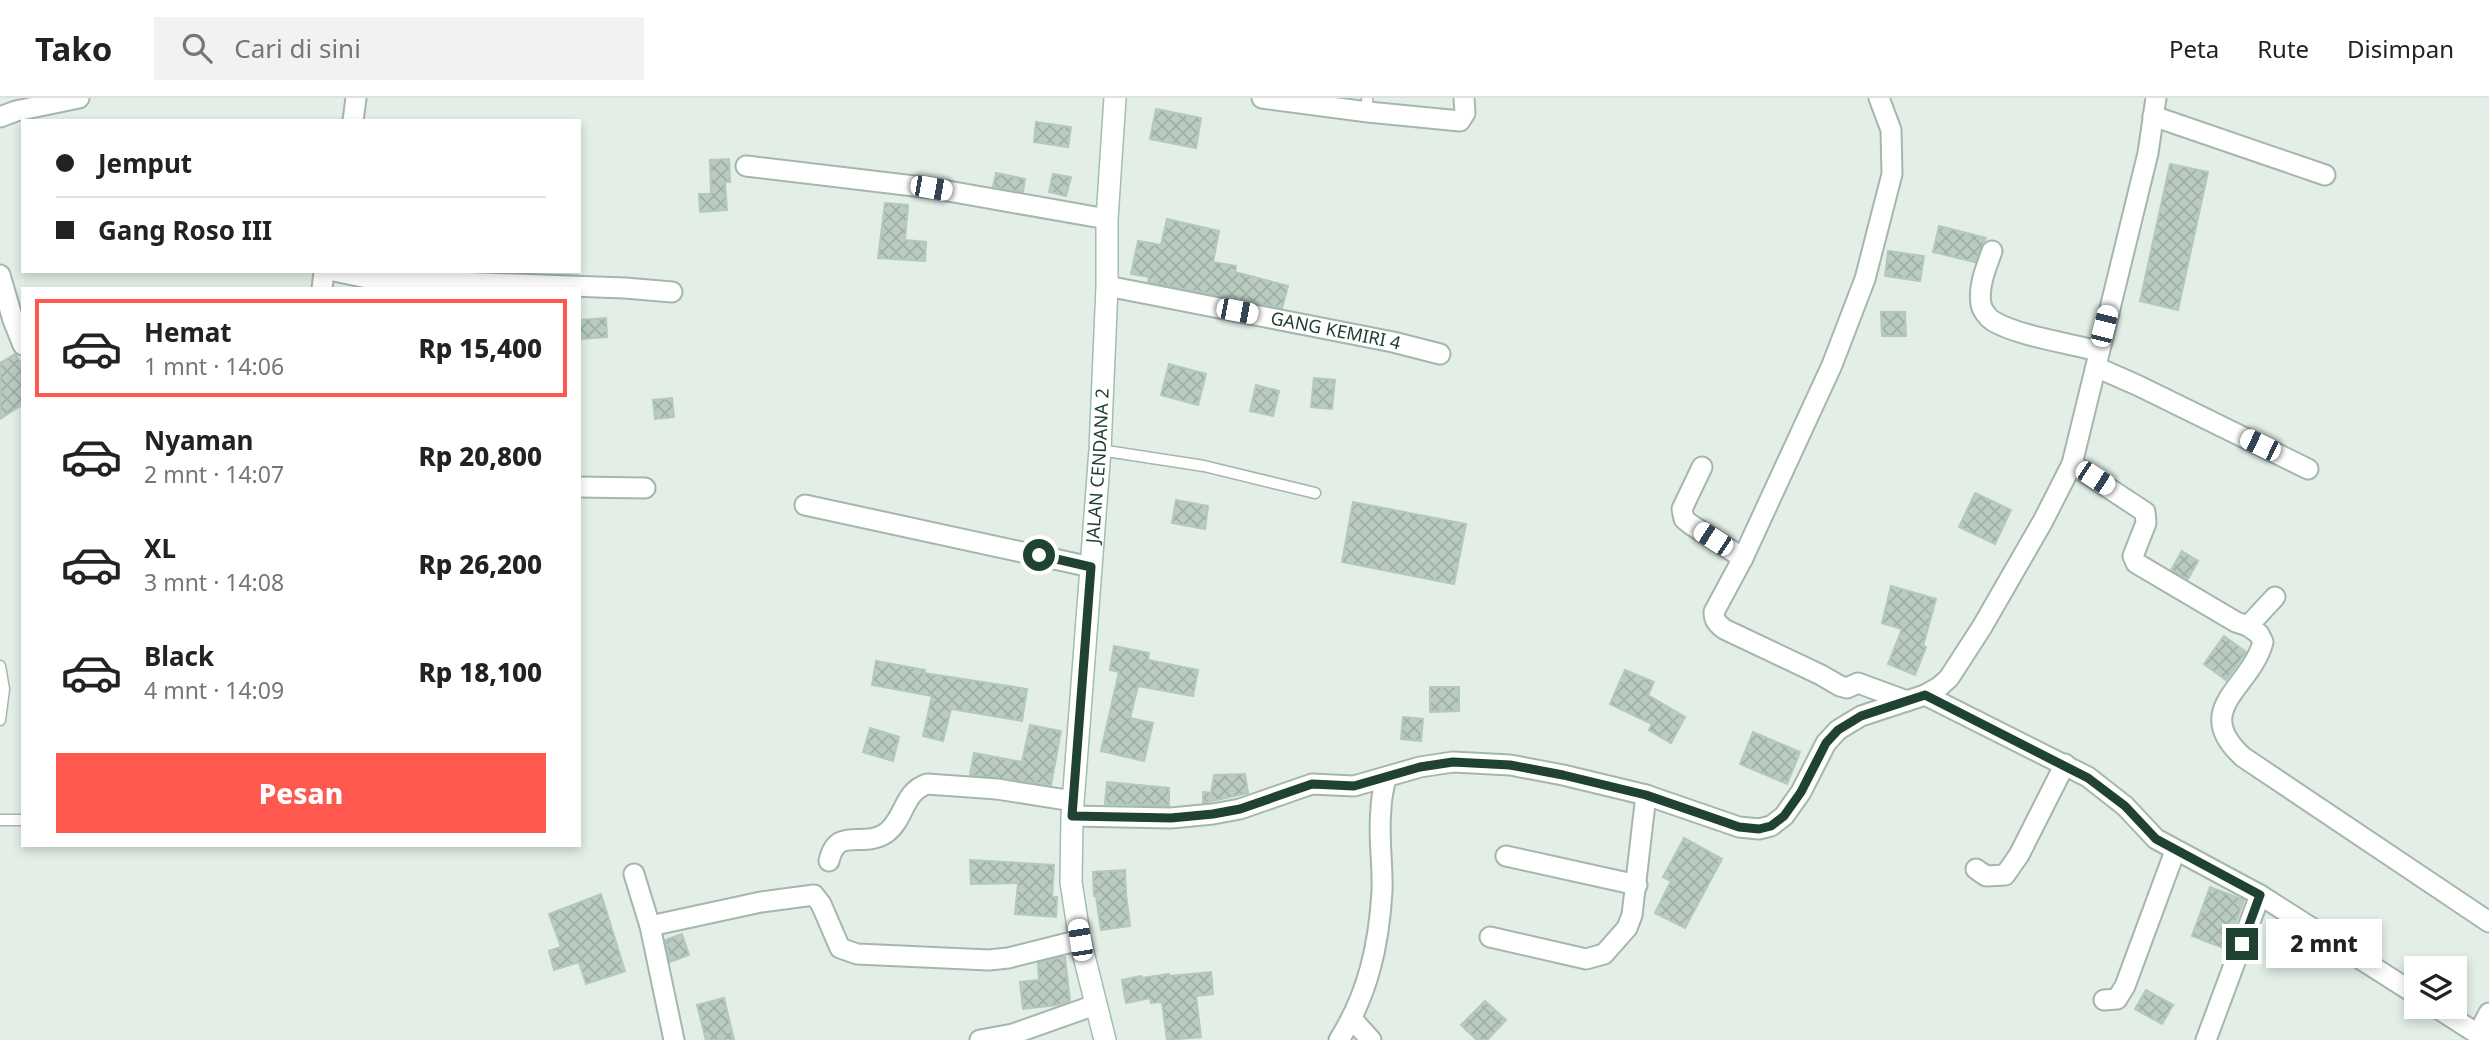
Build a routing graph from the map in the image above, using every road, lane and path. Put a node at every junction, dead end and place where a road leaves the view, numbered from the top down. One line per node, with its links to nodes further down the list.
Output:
1 (79, 98): 9 (street)
2 (356, 98): 10 (street)
3 (1115, 98): 13 (street, JALAN CENDANA 2)
4 (1262, 98): 7 (street)
5 (1464, 98): 7 (street)
6 (1879, 98): 32 (street)
7 (1368, 105)
8 (2154, 107): 12 (street); 23 (street)
9 (9, 109)
10 (353, 119)
11 (746, 166): 13 (street)
12 (2325, 175)
13 (1107, 219): 17 (street, JALAN CENDANA 2)
14 (1992, 251): 23 (street)
15 (344, 273): 18 (street)
16 (0, 275): 21 (street)
17 (1107, 286): 22 (street, GANG KEMIRI 4); 24 (street, JALAN CENDANA 2)
18 (536, 287)
19 (581, 289): 20 (street)
20 (672, 292)
21 (21, 340)
22 (1440, 354)
23 (2097, 359): 25 (street); 27 (street)
24 (1100, 450): 30 (lane); 33 (street, JALAN CENDANA 2)
25 (2072, 464): 35 (street); 37 (street)
26 (1702, 467): 32 (street)
27 (2308, 469)
28 (581, 486): 29 (street)
29 (645, 488)
30 (1315, 493)
31 (805, 505): 33 (street)
32 (1742, 558): 37 (street)
33 (1091, 567): 42 (street, JALAN CENDANA 2)
34 (2275, 597): 35 (street)
35 (2248, 626): 52 (street)
36 (0, 666): 38 (lane)
37 (1916, 698): 39 (street); 41 (street)
38 (0, 720)
39 (2064, 764): 45 (street); 48 (street)
40 (1386, 777): 41 (street); 42 (street); 60 (street)
41 (1646, 795): 50 (street)
42 (1073, 809): 47 (street); 55 (street, JALAN CENDANA 2)
43 (0, 820): 44 (lane)
44 (21, 820)
45 (2175, 851): 51 (street); 57 (street)
46 (1506, 856): 50 (street)
47 (830, 861)
48 (1976, 869)
49 (634, 874): 53 (street)
50 (1637, 885): 54 (street)
51 (2260, 895): 56 (street); 68 (street)
52 (2489, 922)
53 (650, 926): 55 (street); 63 (street)
54 (1490, 937)
55 (1080, 940): 58 (street, JALAN CENDANA 2)
56 (2404, 987)
57 (2104, 1000)
58 (1095, 1005): 64 (street); 65 (street, JALAN CENDANA 2)
59 (2489, 1013): 62 (street)
60 (1352, 1019): 66 (street); 67 (street)
61 (2455, 1019): 62 (street)
62 (2483, 1037)
63 (674, 1040)
64 (980, 1040)
65 (1105, 1040)
66 (1339, 1040)
67 (1371, 1040)
68 (2206, 1040)

